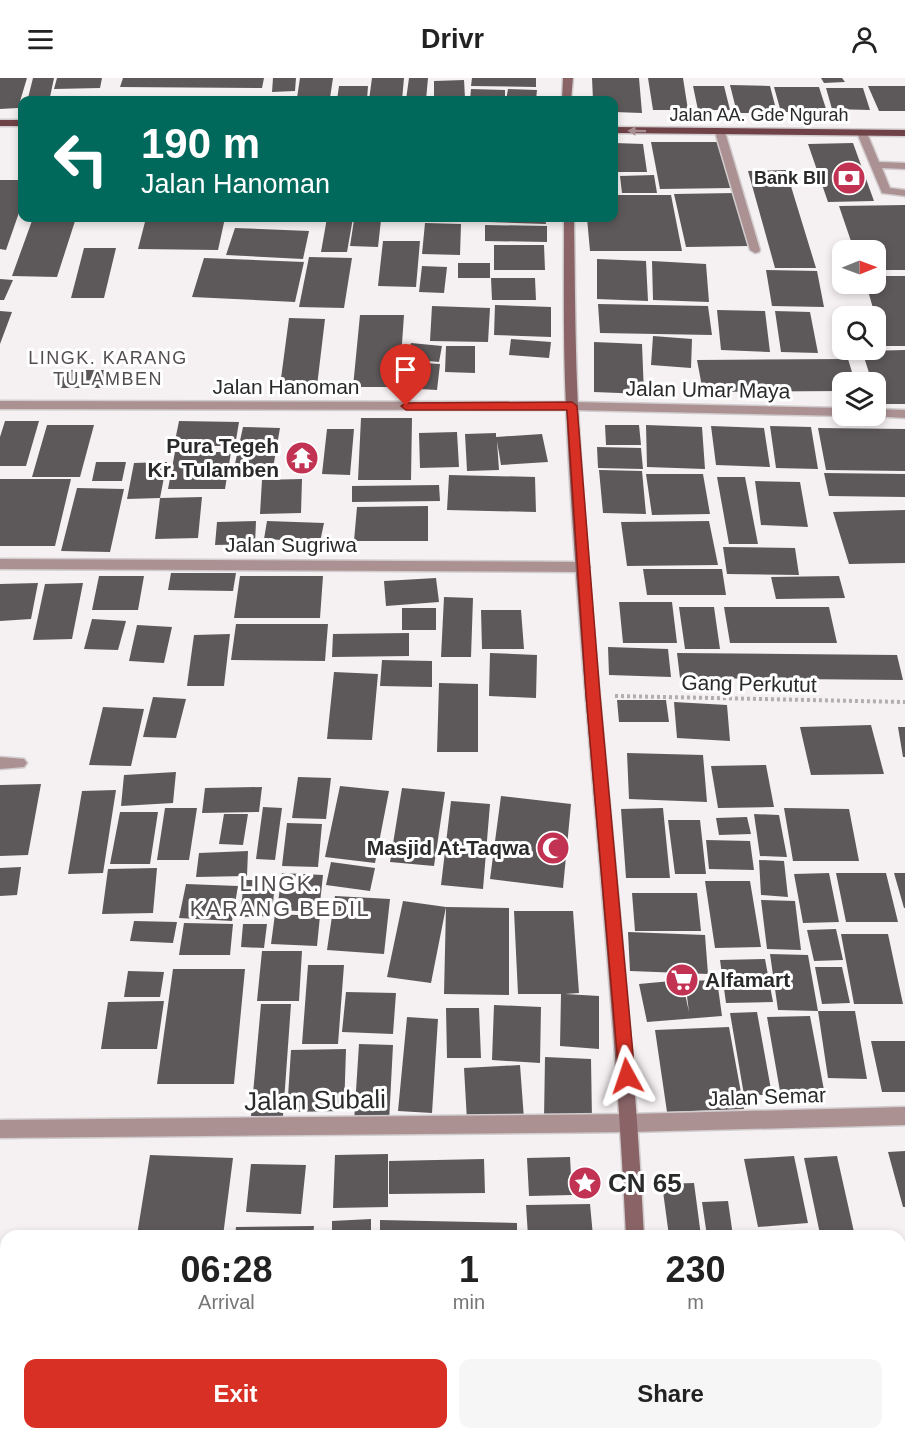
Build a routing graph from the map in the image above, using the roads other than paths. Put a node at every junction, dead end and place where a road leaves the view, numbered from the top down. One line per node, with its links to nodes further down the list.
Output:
1 (568, 78): 2 (main road)
2 (567, 96)
3 (0, 123): 4 (main road)
4 (18, 123)
5 (618, 130): 6 (main road, Jalan AA. Gde Ngurah, one-way to 5)
6 (720, 132): 7 (main road, Jalan AA. Gde Ngurah); 13 (street)
7 (862, 133): 8 (main road, Jalan AA. Gde Ngurah); 9 (street)
8 (905, 133)
9 (876, 165): 10 (street); 11 (street)
10 (905, 166)
11 (905, 193)
12 (569, 222): 15 (main road)
13 (755, 250)
14 (0, 405): 15 (street, Jalan Hanoman)
15 (572, 406): 16 (street, Jalan Umar Maya); 20 (main road)
16 (832, 412)
17 (886, 413): 18 (street)
18 (905, 414)
19 (0, 564): 20 (street, Jalan Sugriwa)
20 (583, 567): 24 (main road)
21 (0, 763): 22 (street)
22 (19, 764)
23 (905, 1116): 24 (street, Jalan Semar)
24 (631, 1123): 25 (street, Jalan Subali); 26 (main road)
25 (0, 1129)
26 (635, 1230)

